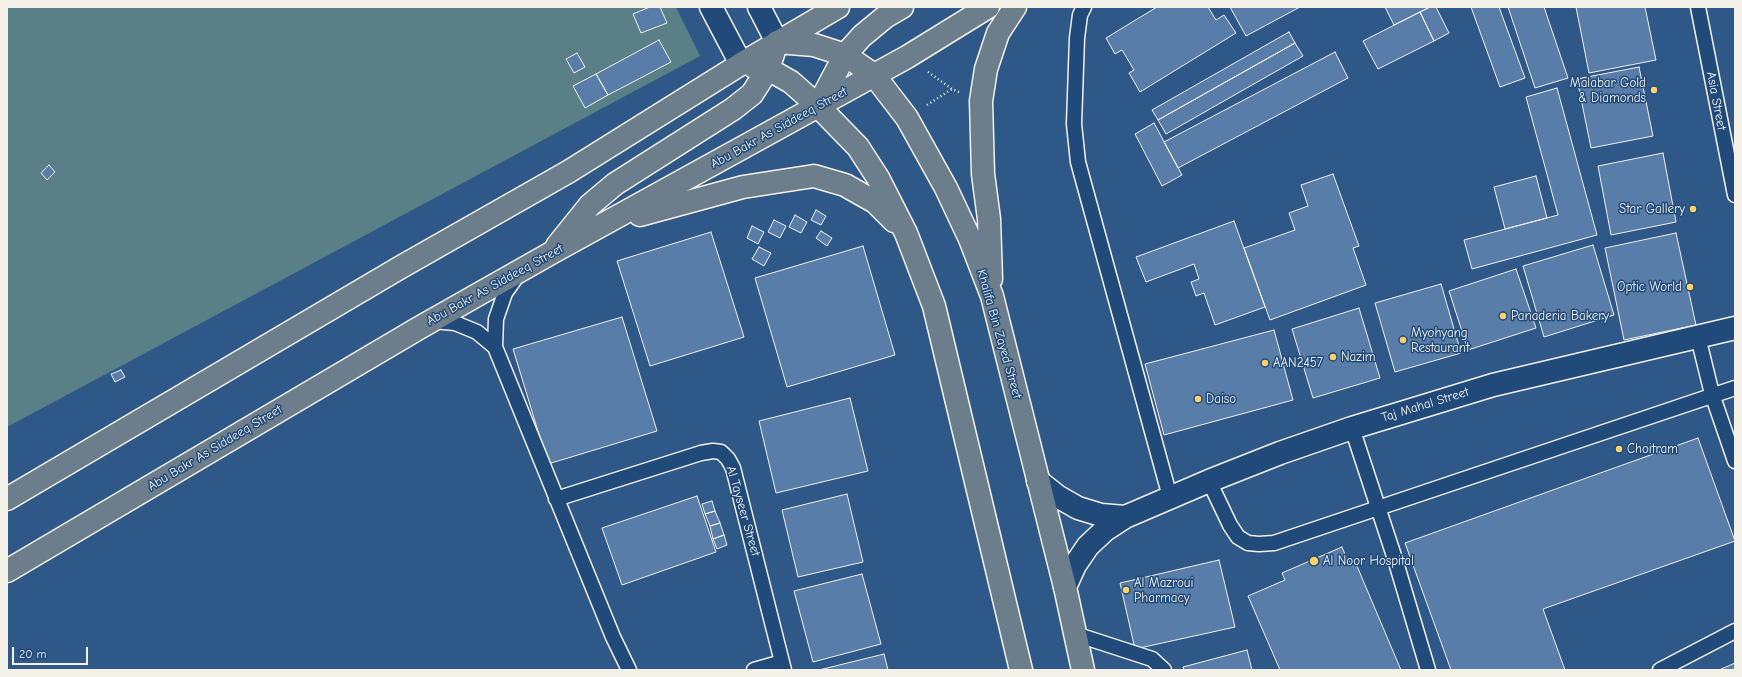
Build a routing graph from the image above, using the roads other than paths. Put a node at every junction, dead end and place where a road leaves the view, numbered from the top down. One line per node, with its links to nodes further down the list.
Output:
1 (712, 7): 11 (street)
2 (759, 7): 9 (street)
3 (838, 7): 9 (main road)
4 (902, 7): 10 (main road)
5 (988, 7): 13 (main road, Abu Bakr As Siddeeq Street)
6 (1015, 7): 20 (main road)
7 (1084, 7): 31 (lane)
8 (1698, 7): 15 (lane, Asia Street)
9 (777, 42): 10 (main road, Khalifa Bin Zayed Street); 11 (main road); 12 (main road)
10 (845, 55): 13 (main road, Khalifa Bin Zayed Street); 14 (main road)
11 (741, 64): 12 (main road); 32 (main road)
12 (768, 69): 14 (main road); 18 (main road)
13 (874, 75): 14 (main road, Abu Bakr As Siddeeq Street); 20 (main road, Khalifa Bin Zayed Street)
14 (818, 106): 16 (main road, Abu Bakr As Siddeeq Street); 17 (main road)
15 (1735, 195)
16 (601, 227): 17 (main road); 18 (main road, Abu Bakr As Siddeeq Street)
17 (906, 233): 43 (main road)
18 (553, 252): 19 (main road, Abu Bakr As Siddeeq Street)
19 (520, 271): 21 (main road, Abu Bakr As Siddeeq Street); 24 (lane)
20 (992, 296): 29 (main road, Khalifa Bin Zayed Street)
21 (432, 320): 24 (lane); 36 (main road, Abu Bakr As Siddeeq Street)
22 (1735, 328): 23 (street, Taj Mahal Street)
23 (1698, 337): 26 (lane); 27 (street, Taj Mahal Street)
24 (495, 347): 33 (lane)
25 (1735, 388): 26 (lane)
26 (1712, 394): 28 (lane); 34 (lane)
27 (1352, 428): 30 (street, Taj Mahal Street); 34 (lane)
28 (1735, 461)
29 (1038, 481): 35 (street, Taj Mahal Street); 37 (main road, Khalifa Bin Zayed Street)
30 (1209, 481): 31 (street, Taj Mahal Street); 34 (lane)
31 (1170, 497): 35 (street, Taj Mahal Street)
32 (7, 499)
33 (556, 499): 40 (lane, Al Tayseer Street); 41 (lane)
34 (1378, 507): 46 (lane)
35 (1125, 517): 37 (street, Taj Mahal Street)
36 (7, 571)
37 (1065, 586): 39 (main road, Khalifa Bin Zayed Street)
38 (1735, 631): 47 (lane)
39 (1075, 634): 44 (main road, Khalifa Bin Zayed Street); 45 (lane)
40 (783, 666): 42 (lane)
41 (629, 670)
42 (754, 670)
43 (1021, 670)
44 (1083, 670)
45 (1164, 670)
46 (1428, 670)
47 (1660, 670)

